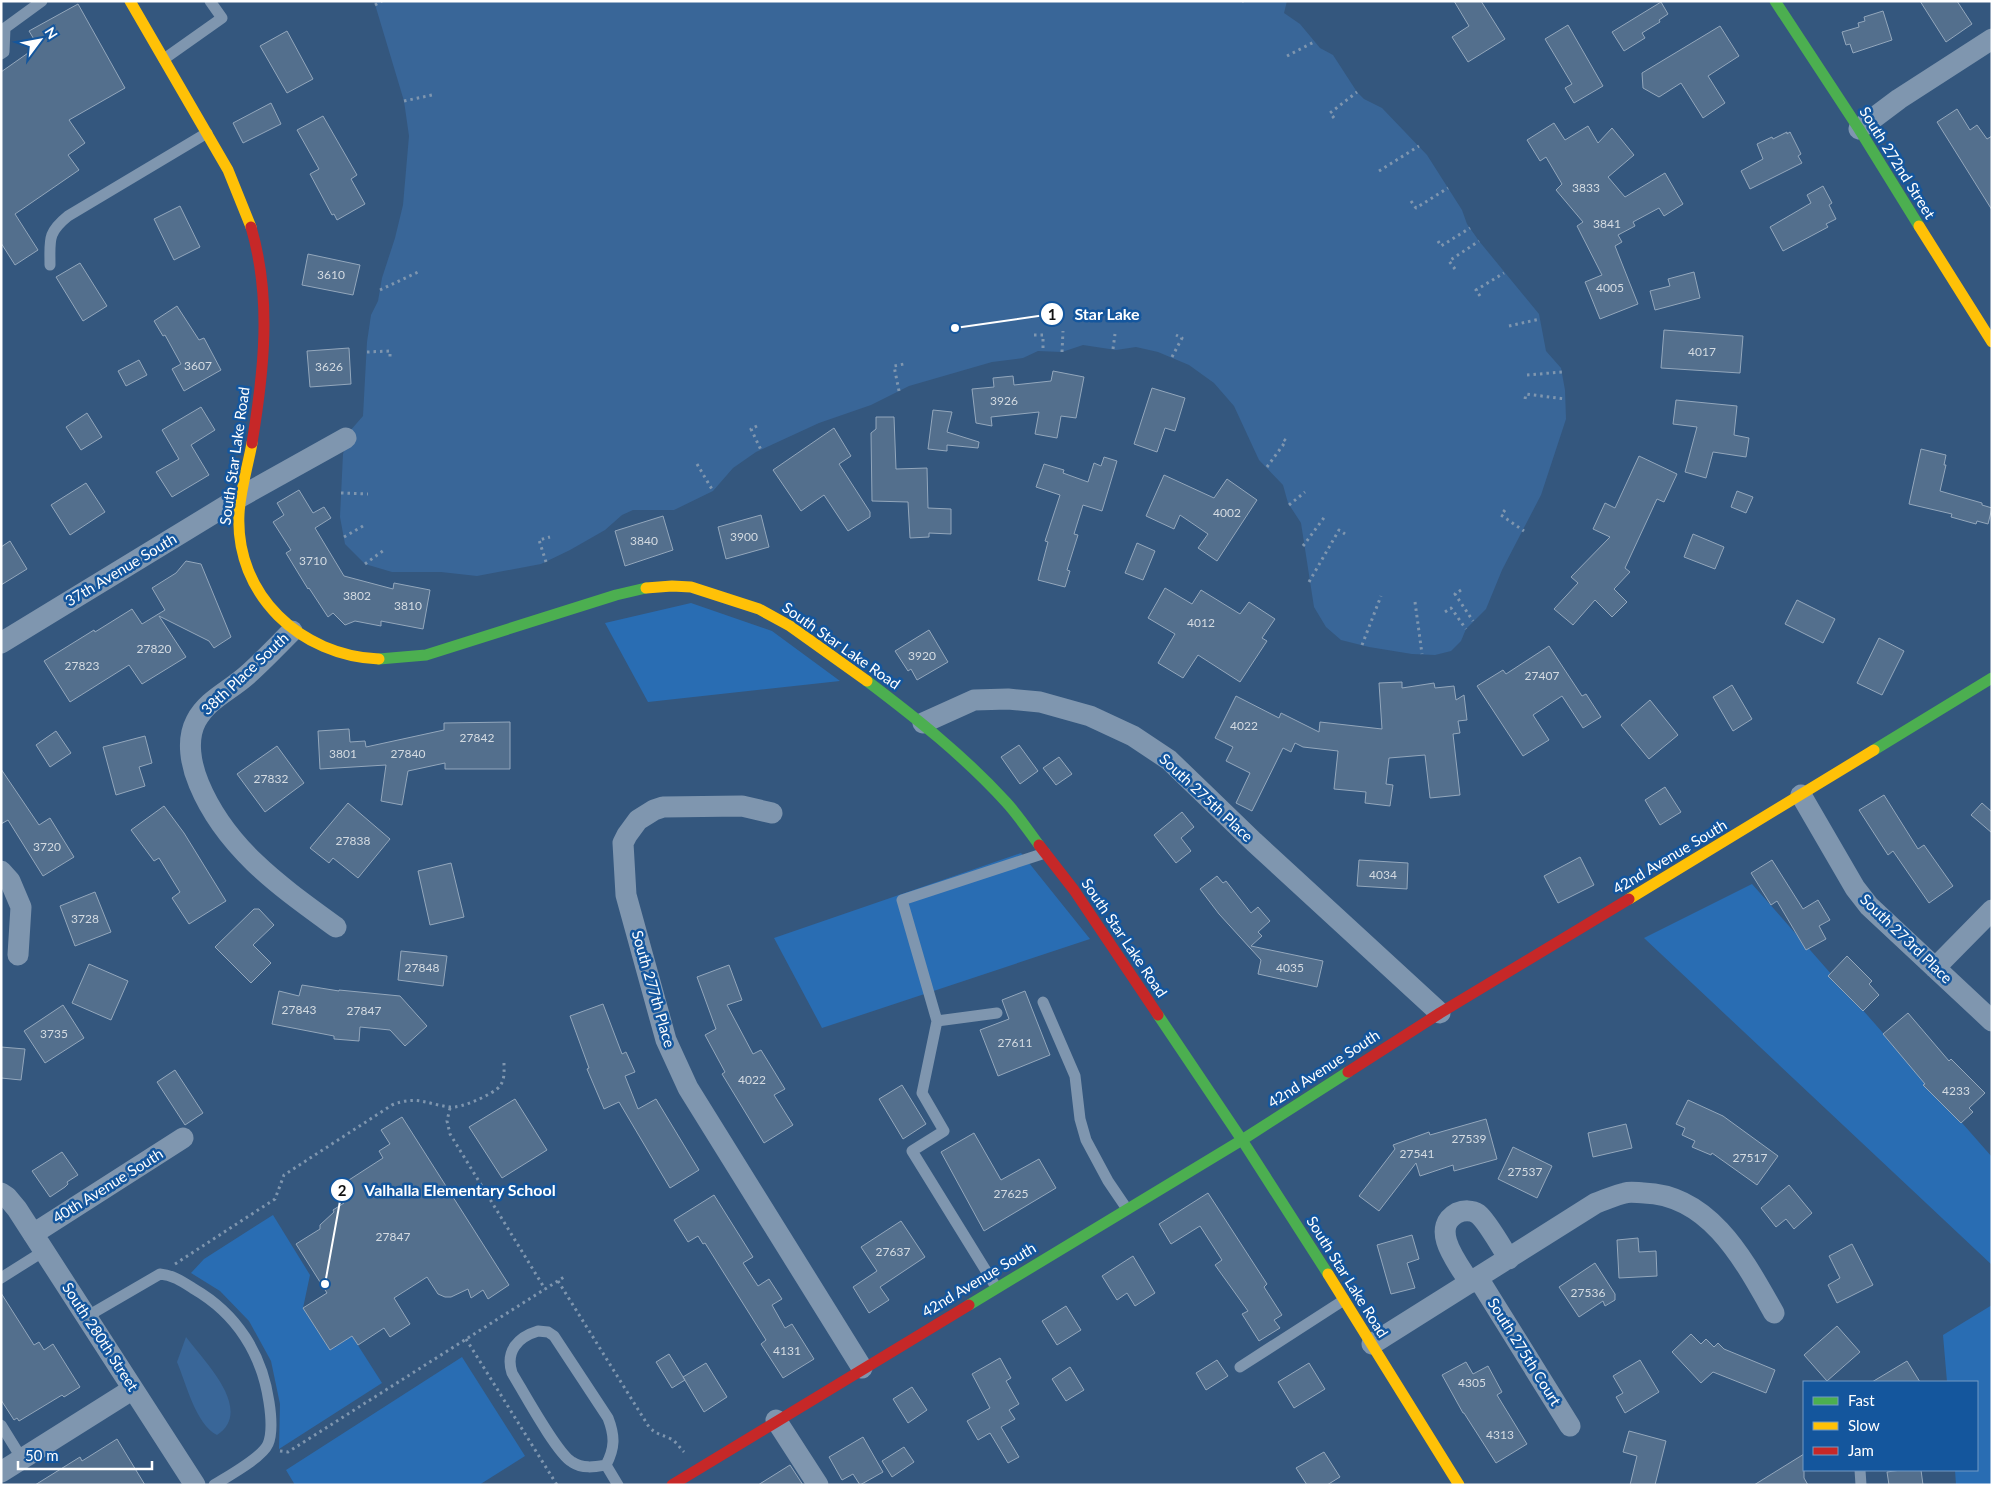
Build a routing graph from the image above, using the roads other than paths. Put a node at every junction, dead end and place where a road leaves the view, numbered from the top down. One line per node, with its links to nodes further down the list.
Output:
1 (42, 1): 6 (lane)
2 (130, 1): 7 (street, South Star Lake Road)
3 (210, 1): 7 (lane)
4 (1775, 1): 8 (street, South 272nd Street)
5 (1992, 39): 8 (street)
6 (1, 54)
7 (164, 59): 9 (street, South Star Lake Road)
8 (1859, 129): 11 (street, South 272nd Street)
9 (207, 133): 10 (lane); 13 (street, South Star Lake Road)
10 (50, 265)
11 (1992, 342)
12 (346, 438): 13 (street, 37th Avenue South)
13 (242, 496): 14 (street, South Star Lake Road); 15 (street, 37th Avenue South)
14 (292, 631): 17 (street, South Star Lake Road); 23 (street, 38th Place South)
15 (1, 643)
16 (1992, 678): 18 (street, 42nd Avenue South)
17 (923, 723): 20 (street, South Star Lake Road); 28 (street, South 275th Place)
18 (1801, 796): 25 (street, South 273rd Place); 28 (street, 42nd Avenue South)
19 (772, 813): 45 (street, South 277th Place)
20 (1045, 853): 29 (lane); 32 (street, South Star Lake Road)
21 (1, 871): 24 (street)
22 (1992, 910): 25 (street)
23 (336, 927)
24 (18, 955)
25 (1935, 968): 30 (street, South 273rd Place)
26 (1043, 1002): 34 (lane)
27 (996, 1013): 29 (lane)
28 (1440, 1013): 32 (street, 42nd Avenue South)
29 (938, 1022): 39 (lane)
30 (1992, 1022)
31 (183, 1138): 35 (street, 40th Avenue South)
32 (1242, 1140): 34 (street, 42nd Avenue South); 40 (street, South Star Lake Road)
33 (1, 1193): 35 (street, South 280th Street)
34 (1127, 1209): 39 (street, 42nd Avenue South)
35 (38, 1242): 37 (lane, 40th Avenue South); 42 (street, South 280th Street)
36 (1509, 1259): 38 (street); 38 (street, South 275th Court); 41 (street)
37 (1, 1278)
38 (1474, 1281): 43 (street); 49 (street, South 275th Court)
39 (996, 1287): 45 (street, 42nd Avenue South)
40 (1344, 1300): 43 (street, South Star Lake Road); 44 (lane)
41 (1774, 1313)
42 (86, 1317): 46 (street, South 280th Street); 56 (lane)
43 (1372, 1344): 54 (street, South Star Lake Road)
44 (1240, 1366)
45 (862, 1368): 47 (street, 42nd Avenue South)
46 (133, 1389): 50 (street); 55 (street, South 280th Street)
47 (776, 1420): 58 (street, 42nd Avenue South); 59 (street)
48 (1, 1425): 50 (lane)
49 (1570, 1426)
50 (22, 1459): 53 (street)
51 (606, 1465): 51 (lane); 57 (lane)
52 (1860, 1471): 60 (lane)
53 (1, 1472)
54 (1454, 1483)
55 (195, 1485)
56 (214, 1485)
57 (618, 1485)
58 (672, 1485)
59 (818, 1485)
60 (1861, 1485)

